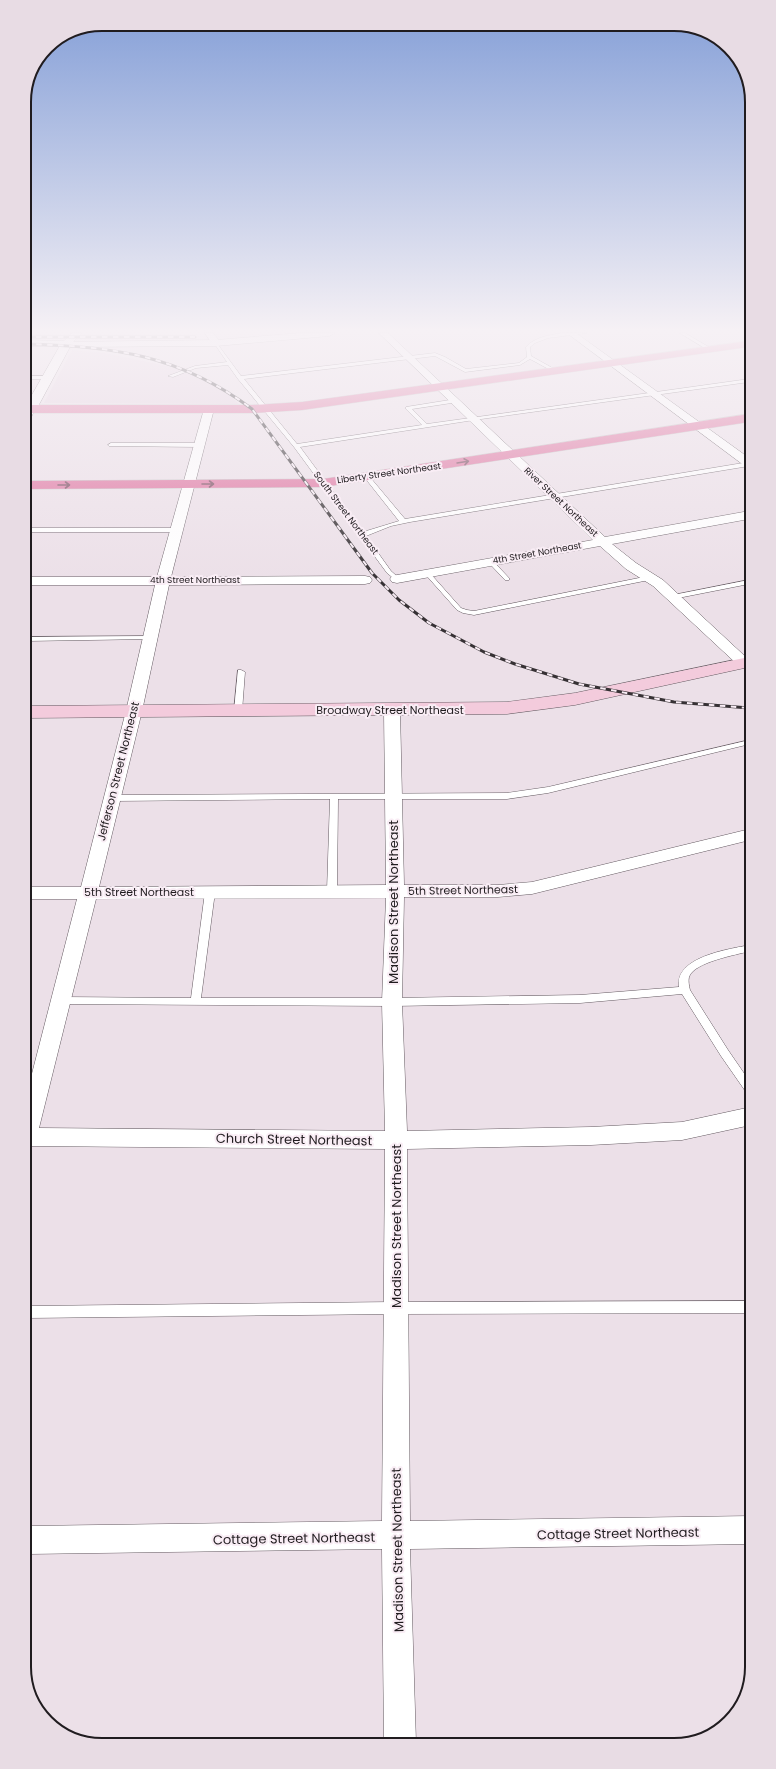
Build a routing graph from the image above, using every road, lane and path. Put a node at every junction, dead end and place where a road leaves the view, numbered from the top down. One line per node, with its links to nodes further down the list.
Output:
1 (207, 416): 12 (street, Jefferson Street Northeast)
2 (272, 416): 13 (lane, South Street Northeast)
3 (416, 416): 9 (lane)
4 (471, 416): 7 (street, River Street Northeast)
5 (491, 416): 7 (lane)
6 (683, 416): 10 (street)
7 (474, 418): 9 (lane); 14 (street, River Street Northeast)
8 (745, 419): 10 (highway, Liberty Street Northeast)
9 (426, 426): 13 (lane)
10 (697, 426): 14 (highway, Liberty Street Northeast); 15 (street)
11 (111, 445): 12 (lane)
12 (200, 445): 19 (street, Jefferson Street Northeast)
13 (296, 446): 18 (lane, South Street Northeast)
14 (511, 455): 17 (highway, Liberty Street Northeast, one-way to 14); 21 (street, River Street Northeast)
15 (745, 461)
16 (745, 465): 21 (lane)
17 (367, 477): 18 (highway, Liberty Street Northeast); 23 (lane)
18 (323, 483): 19 (highway, Liberty Street Northeast, one-way to 18); 26 (lane, South Street Northeast)
19 (190, 484): 20 (highway, Liberty Street Northeast, one-way to 19); 25 (street, Jefferson Street Northeast)
20 (31, 485)
21 (555, 496): 23 (lane); 27 (street, River Street Northeast)
22 (745, 516): 27 (street, 4th Street Northeast)
23 (403, 521): 26 (lane)
24 (31, 530): 25 (lane)
25 (177, 530): 33 (street, Jefferson Street Northeast)
26 (362, 535): 31 (lane, South Street Northeast)
27 (603, 542): 28 (street, 4th Street Northeast); 30 (street, River Street Northeast)
28 (491, 562): 29 (street, 4th Street Northeast); 32 (lane)
29 (427, 573): 30 (lane); 31 (street, 4th Street Northeast)
30 (649, 578): 37 (street, River Street Northeast)
31 (396, 579)
32 (507, 579)
33 (163, 580): 34 (street, 4th Street Northeast); 35 (street, 4th Street Northeast); 38 (street, Jefferson Street Northeast)
34 (365, 580)
35 (31, 581)
36 (745, 583): 37 (lane)
37 (673, 597): 40 (street, River Street Northeast)
38 (150, 638): 39 (lane); 44 (street, Jefferson Street Northeast)
39 (31, 639)
40 (745, 661)
41 (745, 663): 43 (main road, Broadway Street Northeast)
42 (241, 672): 45 (lane)
43 (392, 710): 45 (main road, Broadway Street Northeast); 50 (street, Madison Street Northeast)
44 (134, 711): 45 (main road, Broadway Street Northeast); 46 (main road, Broadway Street Northeast); 48 (street, Jefferson Street Northeast)
45 (238, 711)
46 (31, 712)
47 (745, 743): 50 (lane)
48 (112, 798): 49 (lane); 54 (street, Jefferson Street Northeast)
49 (334, 798): 50 (lane); 52 (lane)
50 (394, 798): 53 (street, Madison Street Northeast)
51 (745, 835): 53 (street, 5th Street Northeast)
52 (332, 891): 53 (street, 5th Street Northeast); 55 (street, 5th Street Northeast)
53 (395, 891): 61 (street, Madison Street Northeast)
54 (88, 892): 55 (street, 5th Street Northeast); 56 (street, 5th Street Northeast); 59 (street, Jefferson Street Northeast)
55 (210, 892): 60 (lane)
56 (31, 893)
57 (745, 949): 58 (lane)
58 (685, 990): 61 (lane); 62 (lane)
59 (60, 1000): 60 (lane); 64 (street, Jefferson Street Northeast)
60 (196, 1001): 61 (lane)
61 (392, 1002): 66 (street, Madison Street Northeast)
62 (745, 1083)
63 (745, 1117): 66 (street, Church Street Northeast)
64 (31, 1120)
65 (31, 1136): 66 (street, Church Street Northeast)
66 (396, 1140): 68 (street, Madison Street Northeast)
67 (745, 1307): 68 (lane)
68 (395, 1308): 69 (lane); 71 (street, Madison Street Northeast)
69 (31, 1312)
70 (745, 1530): 71 (street, Cottage Street Northeast)
71 (396, 1536): 72 (street, Cottage Street Northeast); 73 (street, Madison Street Northeast)
72 (31, 1540)
73 (400, 1738)

